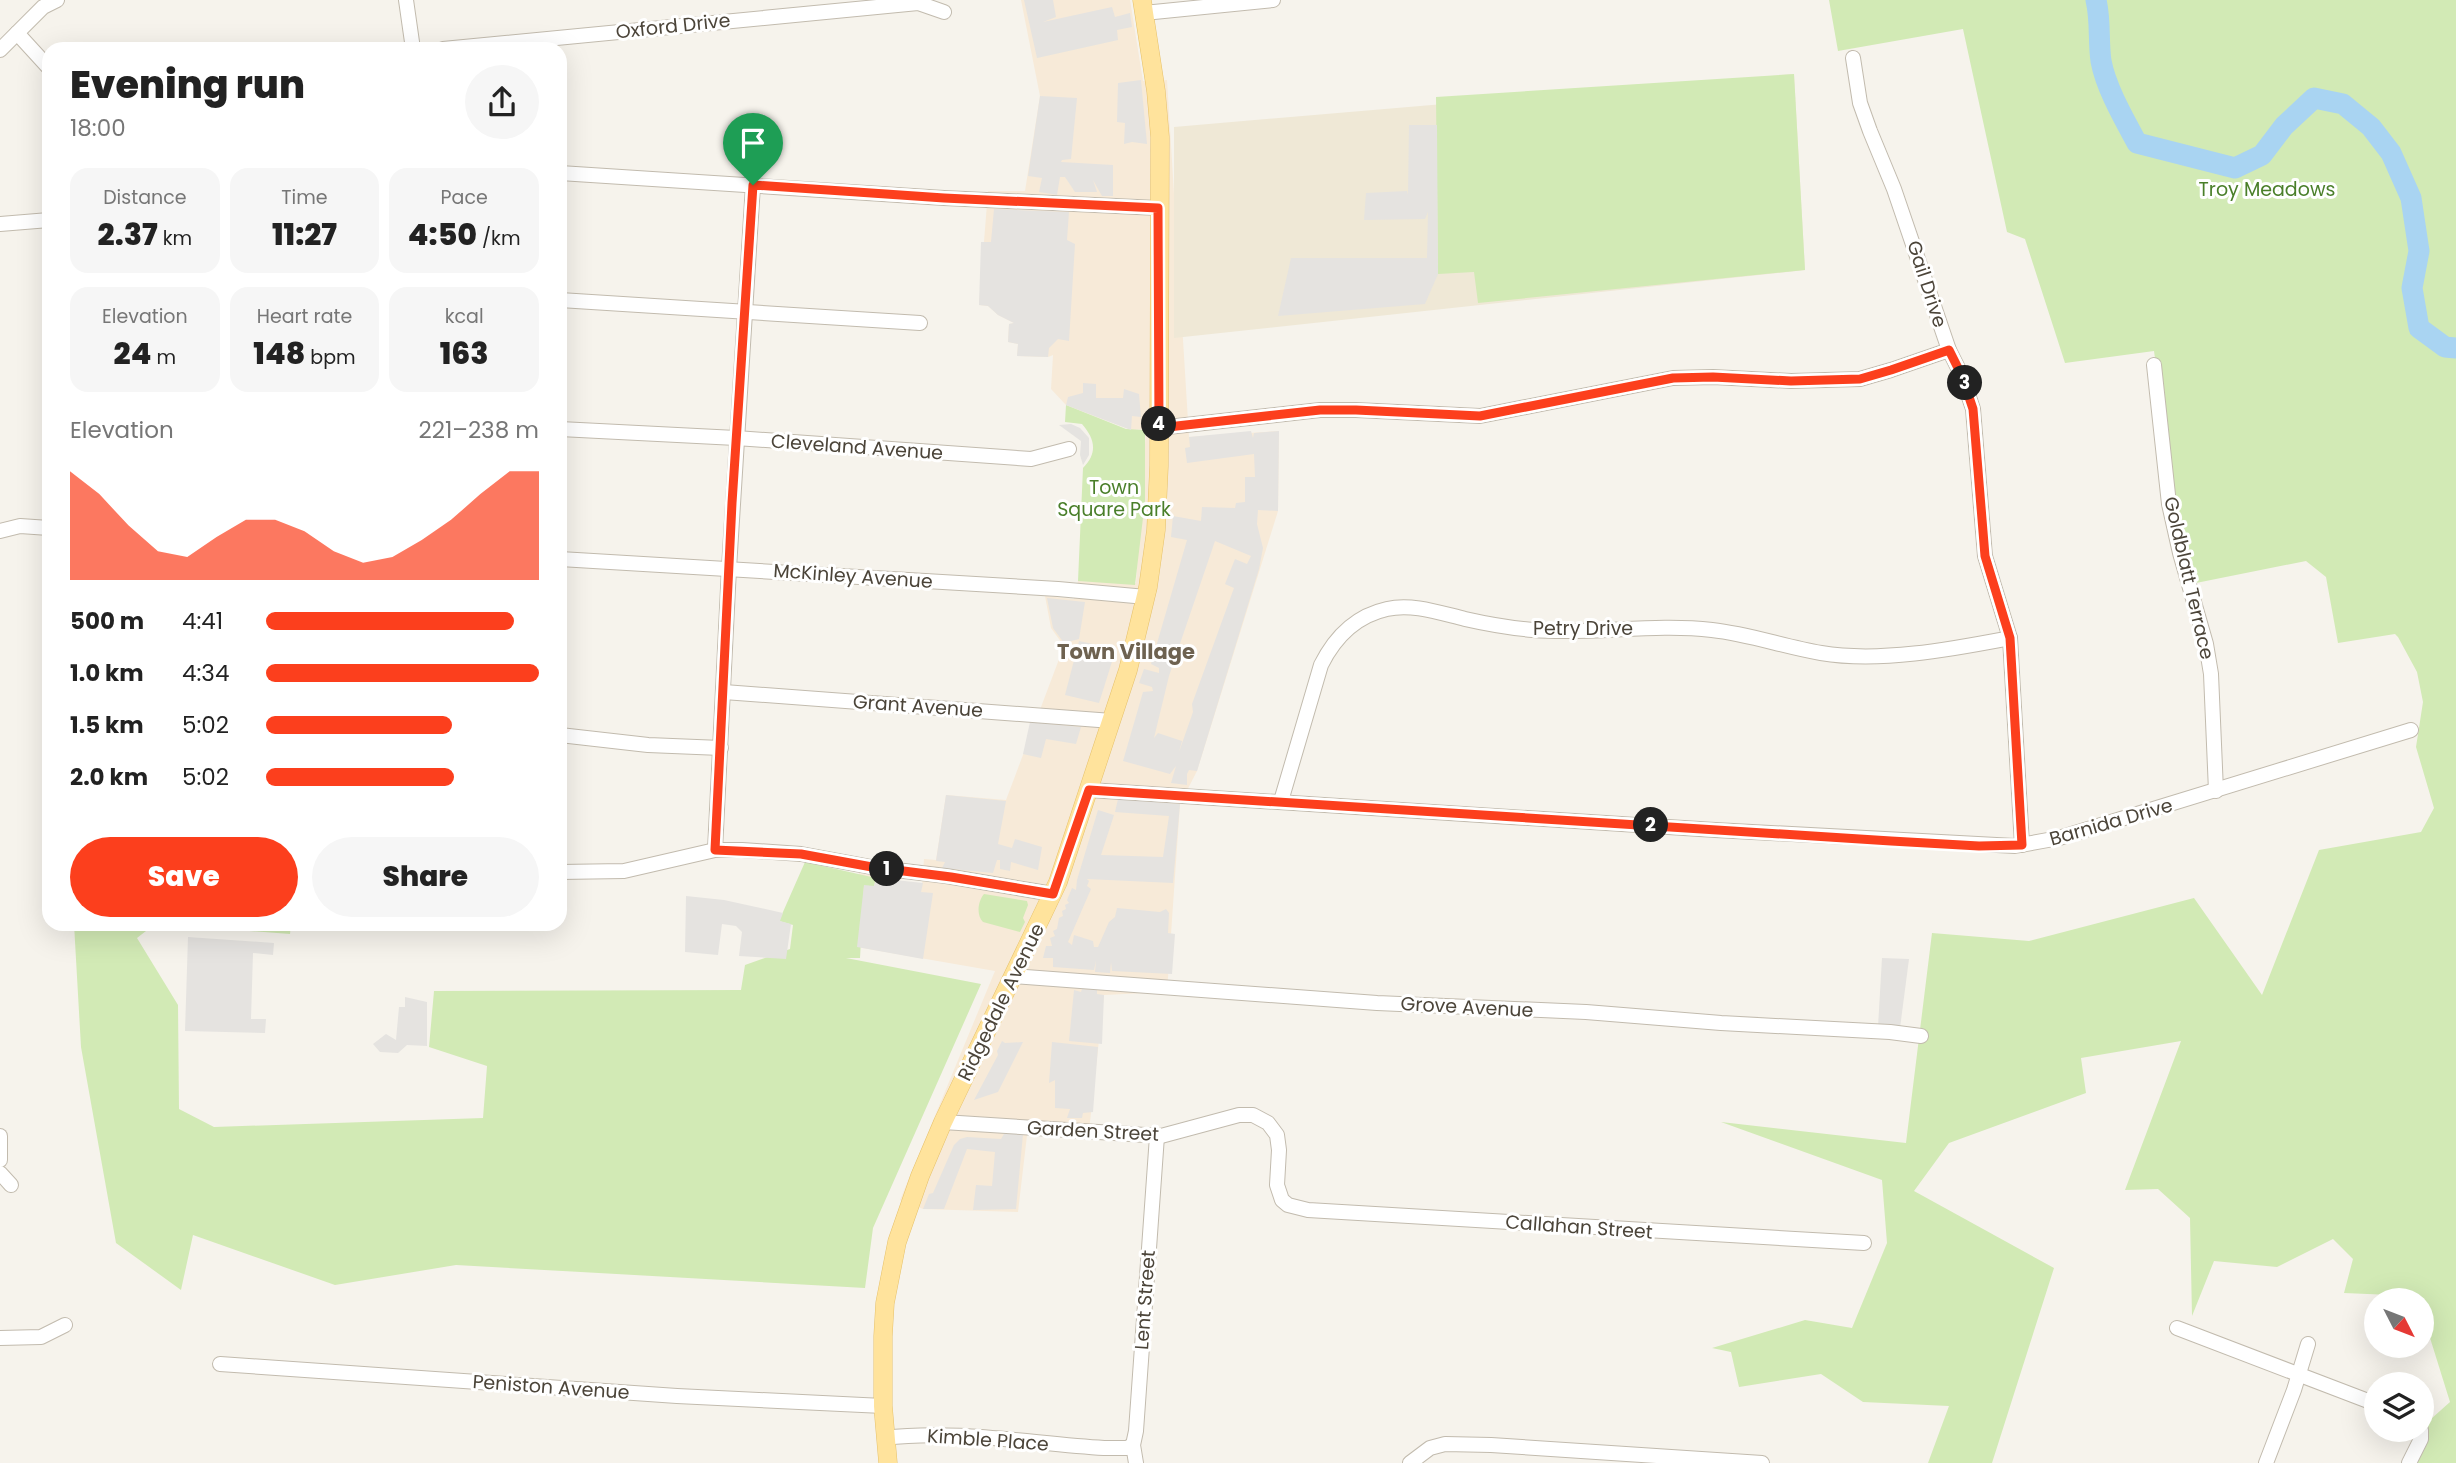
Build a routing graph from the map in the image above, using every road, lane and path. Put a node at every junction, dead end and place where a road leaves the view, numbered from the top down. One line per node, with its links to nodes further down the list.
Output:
1 (57, 0): 6 (street)
2 (406, 0): 7 (street)
3 (1273, 0): 4 (street)
4 (1143, 7): 14 (main road, Ridgedale Avenue)
5 (944, 12): 8 (street, Oxford Drive)
6 (17, 33): 9 (street); 11 (street)
7 (411, 42)
8 (515, 42)
9 (0, 50)
10 (1853, 58): 20 (street, Gail Drive)
11 (42, 60)
12 (567, 173): 13 (street)
13 (753, 185): 14 (street); 18 (street)
14 (1158, 208): 22 (main road, Ridgedale Avenue)
15 (42, 221): 16 (street)
16 (0, 224)
17 (567, 300): 18 (street)
18 (746, 311): 19 (street); 24 (street)
19 (920, 323)
20 (1949, 350): 22 (street); 31 (street, Gail Drive)
21 (2154, 365): 38 (street, Goldblatt Terrace)
22 (1159, 428): 30 (main road, Ridgedale Avenue)
23 (567, 429): 24 (street, Cleveland Avenue)
24 (736, 438): 25 (street, Cleveland Avenue); 29 (street)
25 (1069, 449)
26 (42, 528): 27 (street)
27 (0, 531)
28 (567, 559): 29 (street, McKinley Avenue)
29 (729, 568): 30 (street, McKinley Avenue); 32 (street)
30 (1146, 597): 33 (main road, Ridgedale Avenue)
31 (2010, 638): 39 (street, Petry Drive); 40 (street, Gail Drive)
32 (724, 692): 33 (street, Grant Avenue); 36 (street)
33 (1112, 721): 37 (main road, Ridgedale Avenue)
34 (2411, 730): 38 (street, Barnida Drive)
35 (567, 736): 36 (street)
36 (721, 748): 41 (street)
37 (1089, 790): 39 (street, Barnida Drive); 43 (main road, Ridgedale Avenue)
38 (2217, 791): 40 (street, Barnida Drive)
39 (1281, 801): 40 (street, Barnida Drive)
40 (2022, 845)
41 (715, 850): 42 (street); 43 (street)
42 (567, 872)
43 (1053, 894): 44 (main road, Ridgedale Avenue)
44 (1014, 976): 45 (street, Grove Avenue); 46 (main road, Ridgedale Avenue)
45 (1921, 1036)
46 (943, 1122): 48 (street, Garden Street); 61 (main road, Ridgedale Avenue)
47 (0, 1136): 49 (street)
48 (1157, 1136): 52 (street, Garden Street); 64 (street, Lent Street)
49 (0, 1160)
50 (0, 1173): 51 (street)
51 (12, 1185)
52 (1295, 1208): 53 (street, Callahan Street)
53 (1864, 1243)
54 (65, 1325): 56 (street)
55 (2177, 1328): 59 (street)
56 (0, 1338)
57 (2308, 1344): 59 (street)
58 (220, 1364): 61 (street, Peniston Avenue)
59 (2298, 1376): 60 (street); 69 (street)
60 (2364, 1400)
61 (883, 1406): 62 (main road, Ridgedale Avenue)
62 (885, 1438): 64 (street, Kimble Place); 65 (main road, Ridgedale Avenue)
63 (2420, 1442): 70 (street)
64 (1133, 1445): 66 (street, Lent Street)
65 (888, 1463)
66 (1136, 1463)
67 (1410, 1463): 68 (street)
68 (1762, 1463)
69 (2266, 1463)
70 (2409, 1463)

